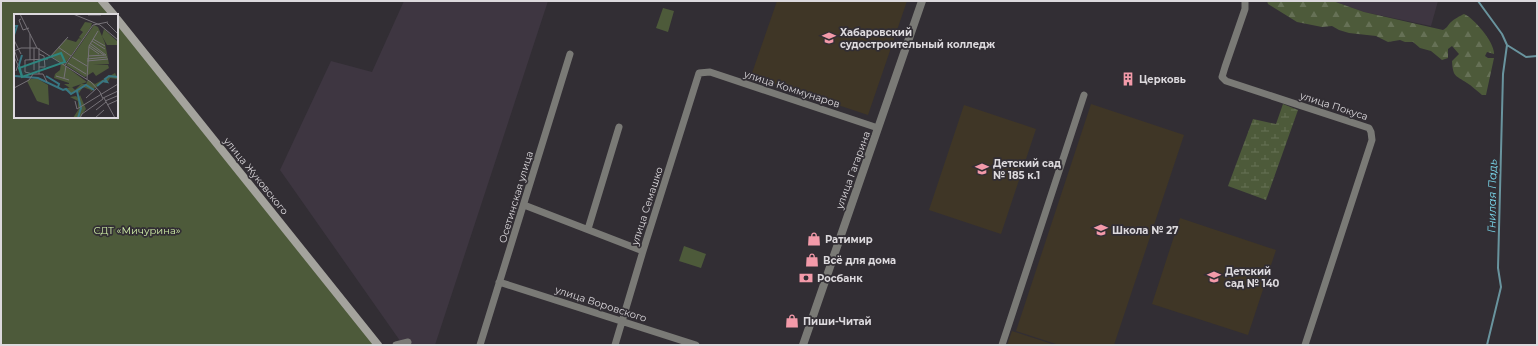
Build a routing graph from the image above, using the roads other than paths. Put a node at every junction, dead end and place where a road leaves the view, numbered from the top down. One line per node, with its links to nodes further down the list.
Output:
1 (102, 1): 4 (main road)
2 (922, 1): 10 (street, улица Гагарина)
3 (1245, 1): 24 (street, улица Покуса)
4 (113, 14)
5 (118, 20): 17 (main road, улица Жуковского)
6 (570, 54): 11 (street, Осетинская улица)
7 (699, 73): 10 (street, улица Коммунаров); 13 (street, улица Семашко)
8 (1084, 95): 23 (street)
9 (619, 127): 12 (street)
10 (878, 128): 22 (street, улица Гагарина)
11 (524, 205): 12 (street); 14 (street, Осетинская улица)
12 (588, 230): 13 (street)
13 (643, 251): 15 (street, улица Семашко)
14 (500, 282): 15 (street, улица Воровского); 19 (street, Осетинская улица)
15 (623, 322): 20 (street, улица Семашко); 21 (street, улица Воровского)
16 (408, 342): 18 (street)
17 (378, 345)
18 (396, 345)
19 (480, 345)
20 (615, 345)
21 (696, 345)
22 (803, 345)
23 (1002, 345)
24 (1305, 345)

